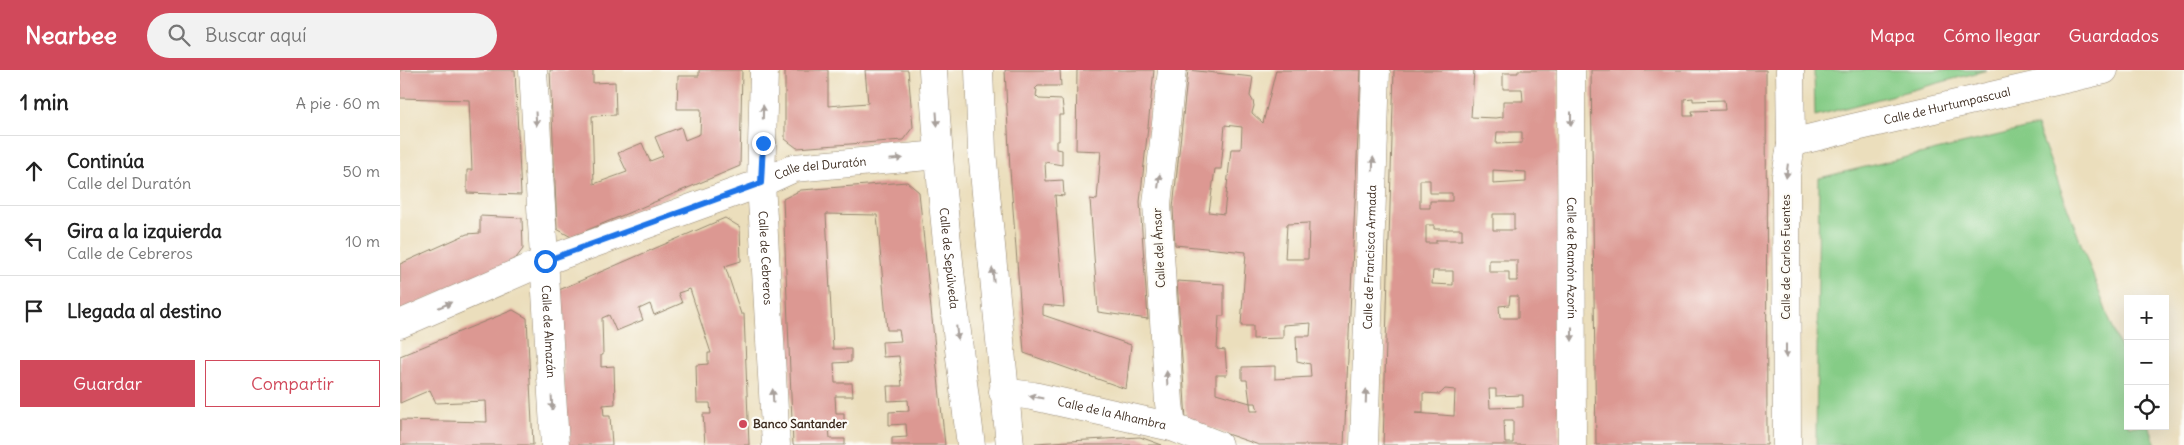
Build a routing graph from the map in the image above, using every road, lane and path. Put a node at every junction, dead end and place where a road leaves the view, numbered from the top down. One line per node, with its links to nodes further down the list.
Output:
1 (533, 70): 13 (street, Calle de Almazán, one-way to 13)
2 (764, 70): 12 (street, Calle de Cebreros, one-way to 2)
3 (933, 70): 11 (street, Calle de Sepúlveda, one-way to 11)
4 (979, 70): 15 (street, one-way to 4)
5 (1172, 70): 16 (street, Calle del Ánsar, one-way to 5)
6 (1376, 70): 22 (street, Calle de Francisca Armada, one-way to 6)
7 (1571, 70): 23 (street, Calle de Ramón Azorín, one-way to 23)
8 (1790, 70): 10 (street, Calle de Carlos Fuentes)
9 (2104, 70): 10 (street, Calle de Hurtumpascual)
10 (1790, 145): 24 (street, Calle de Carlos Fuentes, one-way to 24)
11 (939, 155): 12 (street, Calle del Duratón, one-way to 11); 19 (street, Calle de Sepúlveda, one-way to 19)
12 (761, 183): 13 (street, Calle del Duratón); 18 (street, Calle de Cebreros, one-way to 12)
13 (545, 261): 14 (street, Calle del Duratón, one-way to 13); 17 (street, Calle de Almazán, one-way to 17)
14 (400, 324)
15 (1003, 392): 16 (street, Calle de la Alhambra, one-way to 15); 20 (street)
16 (1172, 427): 21 (street, Calle de la Alhambra)
17 (555, 445)
18 (776, 445)
19 (971, 445)
20 (1010, 445)
21 (1218, 445)
22 (1364, 445)
23 (1572, 445)
24 (1787, 445)

